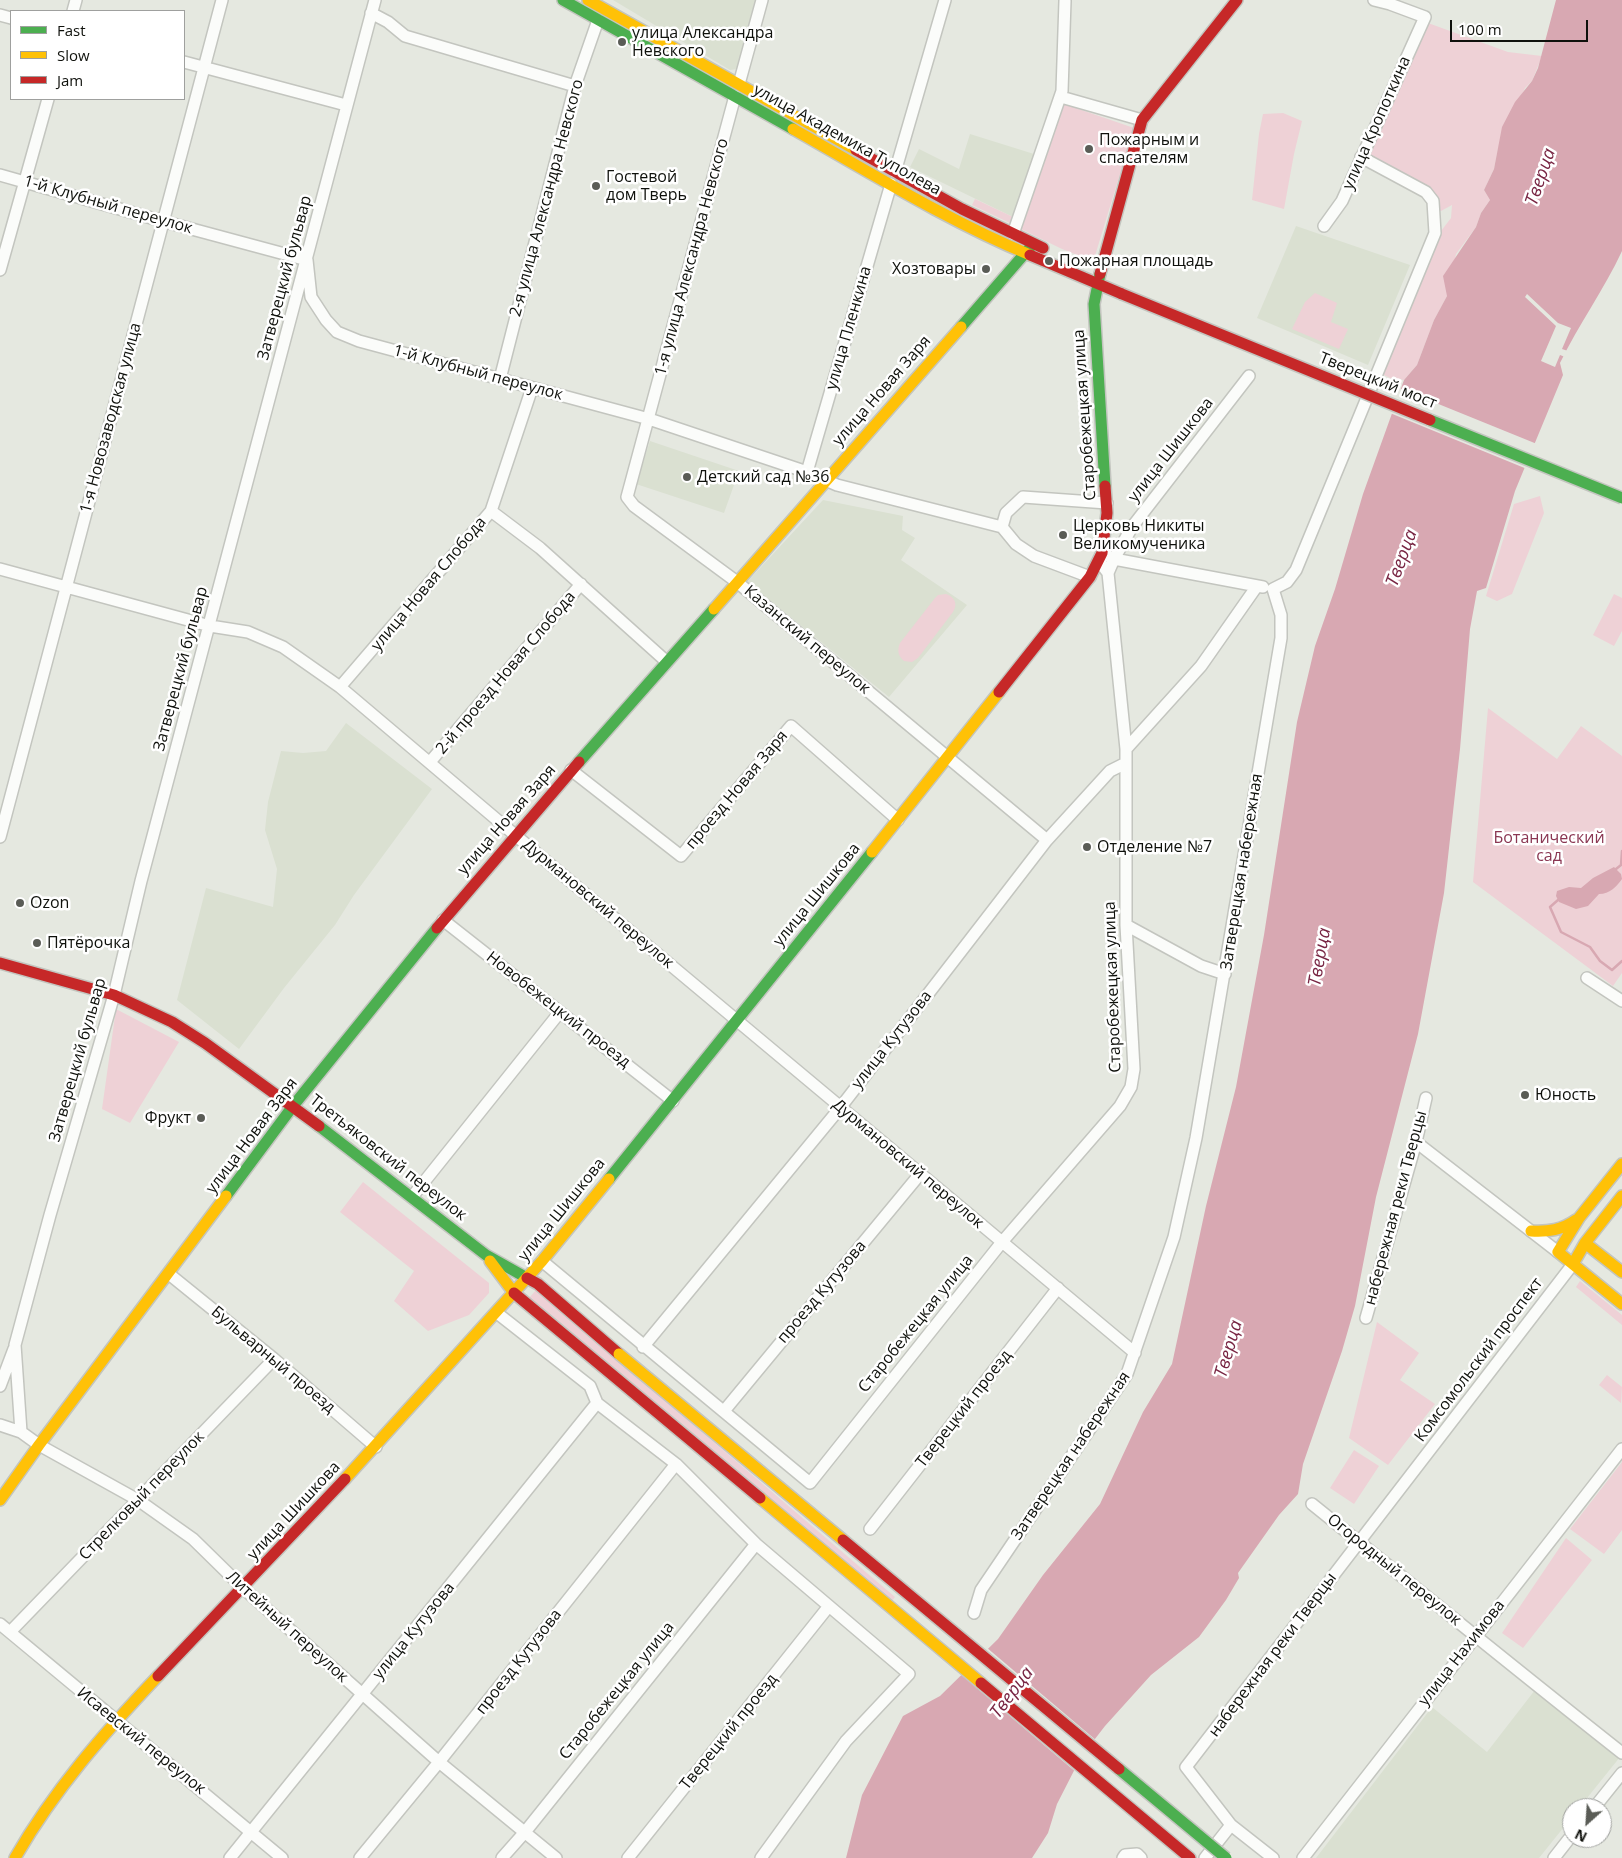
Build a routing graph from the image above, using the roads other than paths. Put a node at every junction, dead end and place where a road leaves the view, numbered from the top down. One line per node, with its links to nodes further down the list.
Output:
1 (222, 0): 13 (street, 1-я Новозаводская улица)
2 (375, 0): 10 (street, Затверецкий бульвар)
3 (563, 0): 11 (main road, улица Академика Туполева)
4 (762, 0): 14 (street)
5 (945, 0): 23 (street)
6 (1237, 0): 21 (main road)
7 (1374, 0): 22 (street, улица Кропоткина)
8 (594, 1): 14 (main road, улица Академика Туполева)
9 (1065, 1): 18 (street)
10 (371, 13): 15 (street); 20 (street, Затверецкий бульвар)
11 (598, 20): 15 (street, 2-я улица Александра Невского); 16 (main road, улица Академика Туполева)
12 (185, 62): 13 (street)
13 (204, 68): 20 (street); 27 (street, 1-я Новозаводская улица)
14 (739, 84): 16 (main road); 23 (main road, улица Академика Туполева)
15 (575, 86): 38 (street, 2-я улица Александра Невского)
16 (721, 88): 17 (main road, улица Академика Туполева)
17 (736, 96): 26 (main road, улица Академика Туполева); 40 (street, 1-я улица Александра Невского)
18 (1061, 97): 21 (street); 29 (street)
19 (48, 100): 25 (street)
20 (346, 105): 33 (street, Затверецкий бульвар)
21 (1142, 120): 35 (main road)
22 (1361, 157): 28 (street, улица Кропоткина); 57 (street)
23 (895, 172): 29 (main road, улица Академика Туполева)
24 (0, 175): 25 (street, 1-й Клубный переулок)
25 (24, 181): 27 (street, 1-й Клубный переулок); 34 (street)
26 (891, 184): 30 (main road, улица Академика Туполева); 41 (street, улица Пленкина)
27 (162, 222): 33 (street, 1-й Клубный переулок); 55 (street, 1-я Новозаводская улица)
28 (1324, 226)
29 (1013, 234): 30 (main road); 31 (main road, улица Академика Туполева)
30 (998, 241): 32 (main road, улица Академика Туполева)
31 (1033, 244): 32 (main road, улица Новая Заря); 35 (main road, улица Академика Туполева)
32 (1025, 253): 35 (main road, улица Академика Туполева); 42 (main road, улица Новая Заря)
33 (307, 260): 38 (street, 1-й Клубный переулок); 58 (street, Затверецкий бульвар)
34 (0, 270)
35 (1099, 279): 36 (main road, улица Академика Туполева); 45 (main road, Старобежецкая улица)
36 (1123, 290): 43 (main road, Тверецкий мост); 44 (main road, Тверецкий мост, bridge)
37 (1249, 376): 49 (street, улица Шишкова)
38 (500, 378): 39 (street, 1-й Клубный переулок)
39 (532, 388): 40 (street, 1-й Клубный переулок); 46 (street, улица Новая Слобода)
40 (649, 418): 41 (street, 1-й Клубный переулок); 53 (street, Казанский переулок)
41 (807, 472): 42 (street, 1-й Клубный переулок)
42 (826, 480): 47 (street, 1-й Клубный переулок); 53 (main road, улица Новая Заря)
43 (1622, 490)
44 (1622, 498)
45 (1107, 503): 47 (street); 48 (main road, Старобежецкая улица)
46 (490, 511): 54 (street); 60 (street, улица Новая Слобода)
47 (1002, 527): 52 (street)
48 (1100, 557): 49 (street); 51 (street); 52 (main road, улица Шишкова)
49 (1114, 559): 51 (street, улица Шишкова); 56 (street)
50 (0, 569): 55 (street, Дурмановский переулок)
51 (1108, 572): 61 (street, Старобежецкая улица)
52 (1090, 577): 62 (main road, улица Шишкова)
53 (737, 582): 59 (main road, улица Новая Заря); 62 (street, Казанский переулок)
54 (581, 584): 59 (street); 63 (street, 2-й проезд Новая Слобода)
55 (66, 586): 58 (street, Дурмановский переулок); 68 (street, 1-я Новозаводская улица)
56 (1257, 586): 57 (street); 61 (street)
57 (1273, 589): 73 (street, Затверецкая набережная)
58 (210, 626): 60 (street, Дурмановский переулок); 75 (street, Затверецкий бульвар)
59 (667, 662): 65 (main road, улица Новая Заря)
60 (340, 687): 63 (street, Дурмановский переулок)
61 (1126, 750): 64 (street, Старобежецкая улица)
62 (948, 756): 66 (main road, улица Шишкова); 69 (street, Казанский переулок)
63 (430, 762): 67 (street, Дурмановский переулок)
64 (1126, 763): 69 (street, улица Кутузова); 71 (street, Старобежецкая улица)
65 (572, 770): 66 (street, проезд Новая Заря); 67 (main road, улица Новая Заря)
66 (898, 820): 78 (main road, улица Шишкова)
67 (515, 835): 70 (main road, улица Новая Заря); 78 (street, Дурмановский переулок)
68 (0, 837)
69 (1047, 840): 82 (street, улица Кутузова)
70 (443, 920): 77 (street, Новобежецкий проезд); 81 (main road, улица Новая Заря)
71 (1126, 925): 73 (street); 92 (street, Старобежецкая улица)
72 (0, 963): 75 (main road, Третьяковский переулок)
73 (1225, 974): 108 (street, Затверецкая набережная)
74 (1587, 978): 76 (street)
75 (114, 995): 81 (main road, Третьяковский переулок); 106 (street, Затверецкий бульвар)
76 (1620, 996)
77 (560, 1012): 80 (street, Новобежецкий проезд); 87 (street)
78 (738, 1020): 80 (main road, улица Шишкова); 82 (street, Дурмановский переулок)
79 (1426, 1098): 83 (street, набережная реки Тверцы)
80 (673, 1101): 96 (main road, улица Шишкова)
81 (293, 1106): 87 (main road, Третьяковский переулок); 99 (main road, улица Новая Заря)
82 (840, 1108): 85 (street, Дурмановский переулок); 107 (street, улица Кутузова)
83 (1416, 1142): 91 (street); 105 (street, набережная реки Тверцы)
84 (1622, 1164): 88 (main road)
85 (920, 1174): 92 (street, Дурмановский переулок); 112 (street, проезд Кутузова)
86 (1622, 1196): 89 (main road, Комсомольский проспект)
87 (412, 1197): 95 (main road, Третьяковский переулок)
88 (1590, 1204): 89 (main road); 90 (main road)
89 (1605, 1216): 93 (main road, Комсомольский проспект)
90 (1579, 1218): 91 (main road); 94 (main road)
91 (1531, 1231): 94 (street)
92 (1002, 1242): 101 (street, Дурмановский переулок); 112 (street, Старобежецкая улица)
93 (1585, 1243): 97 (main road, Комсомольский проспект); 98 (main road)
94 (1558, 1252): 97 (main road)
95 (486, 1255): 100 (main road, Третьяковский переулок); 102 (main road, Третьяковский переулок)
96 (542, 1261): 100 (main road, улица Шишкова); 107 (street)
97 (1573, 1264): 103 (main road); 123 (street, Комсомольский проспект)
98 (1622, 1272)
99 (169, 1274): 109 (street, Бульварный проезд); 115 (main road, улица Новая Заря)
100 (527, 1278): 102 (main road, улица Шишкова); 153 (main road, Третьяковский переулок, bridge)
101 (1058, 1288): 108 (street, Дурмановский переулок); 122 (street, Тверецкий проезд)
102 (514, 1293): 104 (main road, улица Шишкова); 151 (main road, Третьяковский переулок)
103 (1622, 1304)
104 (498, 1312): 111 (street); 116 (main road, улица Шишкова)
105 (1366, 1318)
106 (15, 1345): 110 (street, Затверецкий бульвар); 114 (street, Затверецкий бульвар)
107 (643, 1347): 112 (street)
108 (1135, 1353): 127 (street, Затверецкая набережная)
109 (274, 1359): 116 (street, Бульварный проезд); 120 (street, Стрелковый переулок)
110 (0, 1386)
111 (597, 1402): 118 (street); 131 (street, улица Кутузова)
112 (724, 1411)
113 (0, 1424): 114 (street, Литейный переулок)
114 (21, 1432): 115 (street, Литейный переулок)
115 (39, 1445): 119 (main road); 120 (street, Литейный переулок)
116 (376, 1447): 125 (main road, улица Шишкова)
117 (1622, 1449): 130 (street, улица Нахимова)
118 (676, 1464): 124 (street); 134 (street, проезд Кутузова)
119 (0, 1500)
120 (138, 1500): 125 (street, Литейный переулок); 129 (street, Стрелковый переулок)
121 (1312, 1504): 123 (street, Огородный переулок)
122 (870, 1529)
123 (1359, 1542): 130 (street, Огородный переулок); 137 (street, набережная реки Тверцы)
124 (756, 1544): 126 (street); 139 (street, Старобежецкая улица)
125 (243, 1588): 131 (street, Литейный переулок); 132 (main road, улица Шишкова)
126 (829, 1606): 148 (street, Тверецкий проезд); 149 (street)
127 (974, 1613)
128 (0, 1624): 129 (street, Исаевский переулок)
129 (10, 1632): 132 (street, Исаевский переулок)
130 (1477, 1635): 133 (street, Огородный переулок); 155 (street, улица Нахимова)
131 (363, 1694): 134 (street, Литейный переулок); 138 (street, улица Кутузова)
132 (116, 1720): 138 (street, Исаевский переулок); 142 (main road, улица Шишкова)
133 (1622, 1753)
134 (439, 1762): 139 (street, Литейный переулок); 145 (street, проезд Кутузова)
135 (1622, 1773): 136 (street)
136 (1602, 1798)
137 (1231, 1825): 152 (street); 154 (street)
138 (251, 1831): 143 (street, улица Кутузова); 144 (street, Исаевский переулок)
139 (525, 1832): 146 (street, Старобежецкая улица); 147 (street, Литейный переулок)
140 (1562, 1848): 156 (street)
141 (1124, 1856): 150 (street)
142 (15, 1858)
143 (230, 1858)
144 (282, 1858)
145 (360, 1858)
146 (502, 1858)
147 (556, 1858)
148 (628, 1858)
149 (761, 1858)
150 (1141, 1858)
151 (1190, 1858)
152 (1205, 1858)
153 (1226, 1858)
154 (1273, 1858)
155 (1303, 1858)
156 (1554, 1858)

